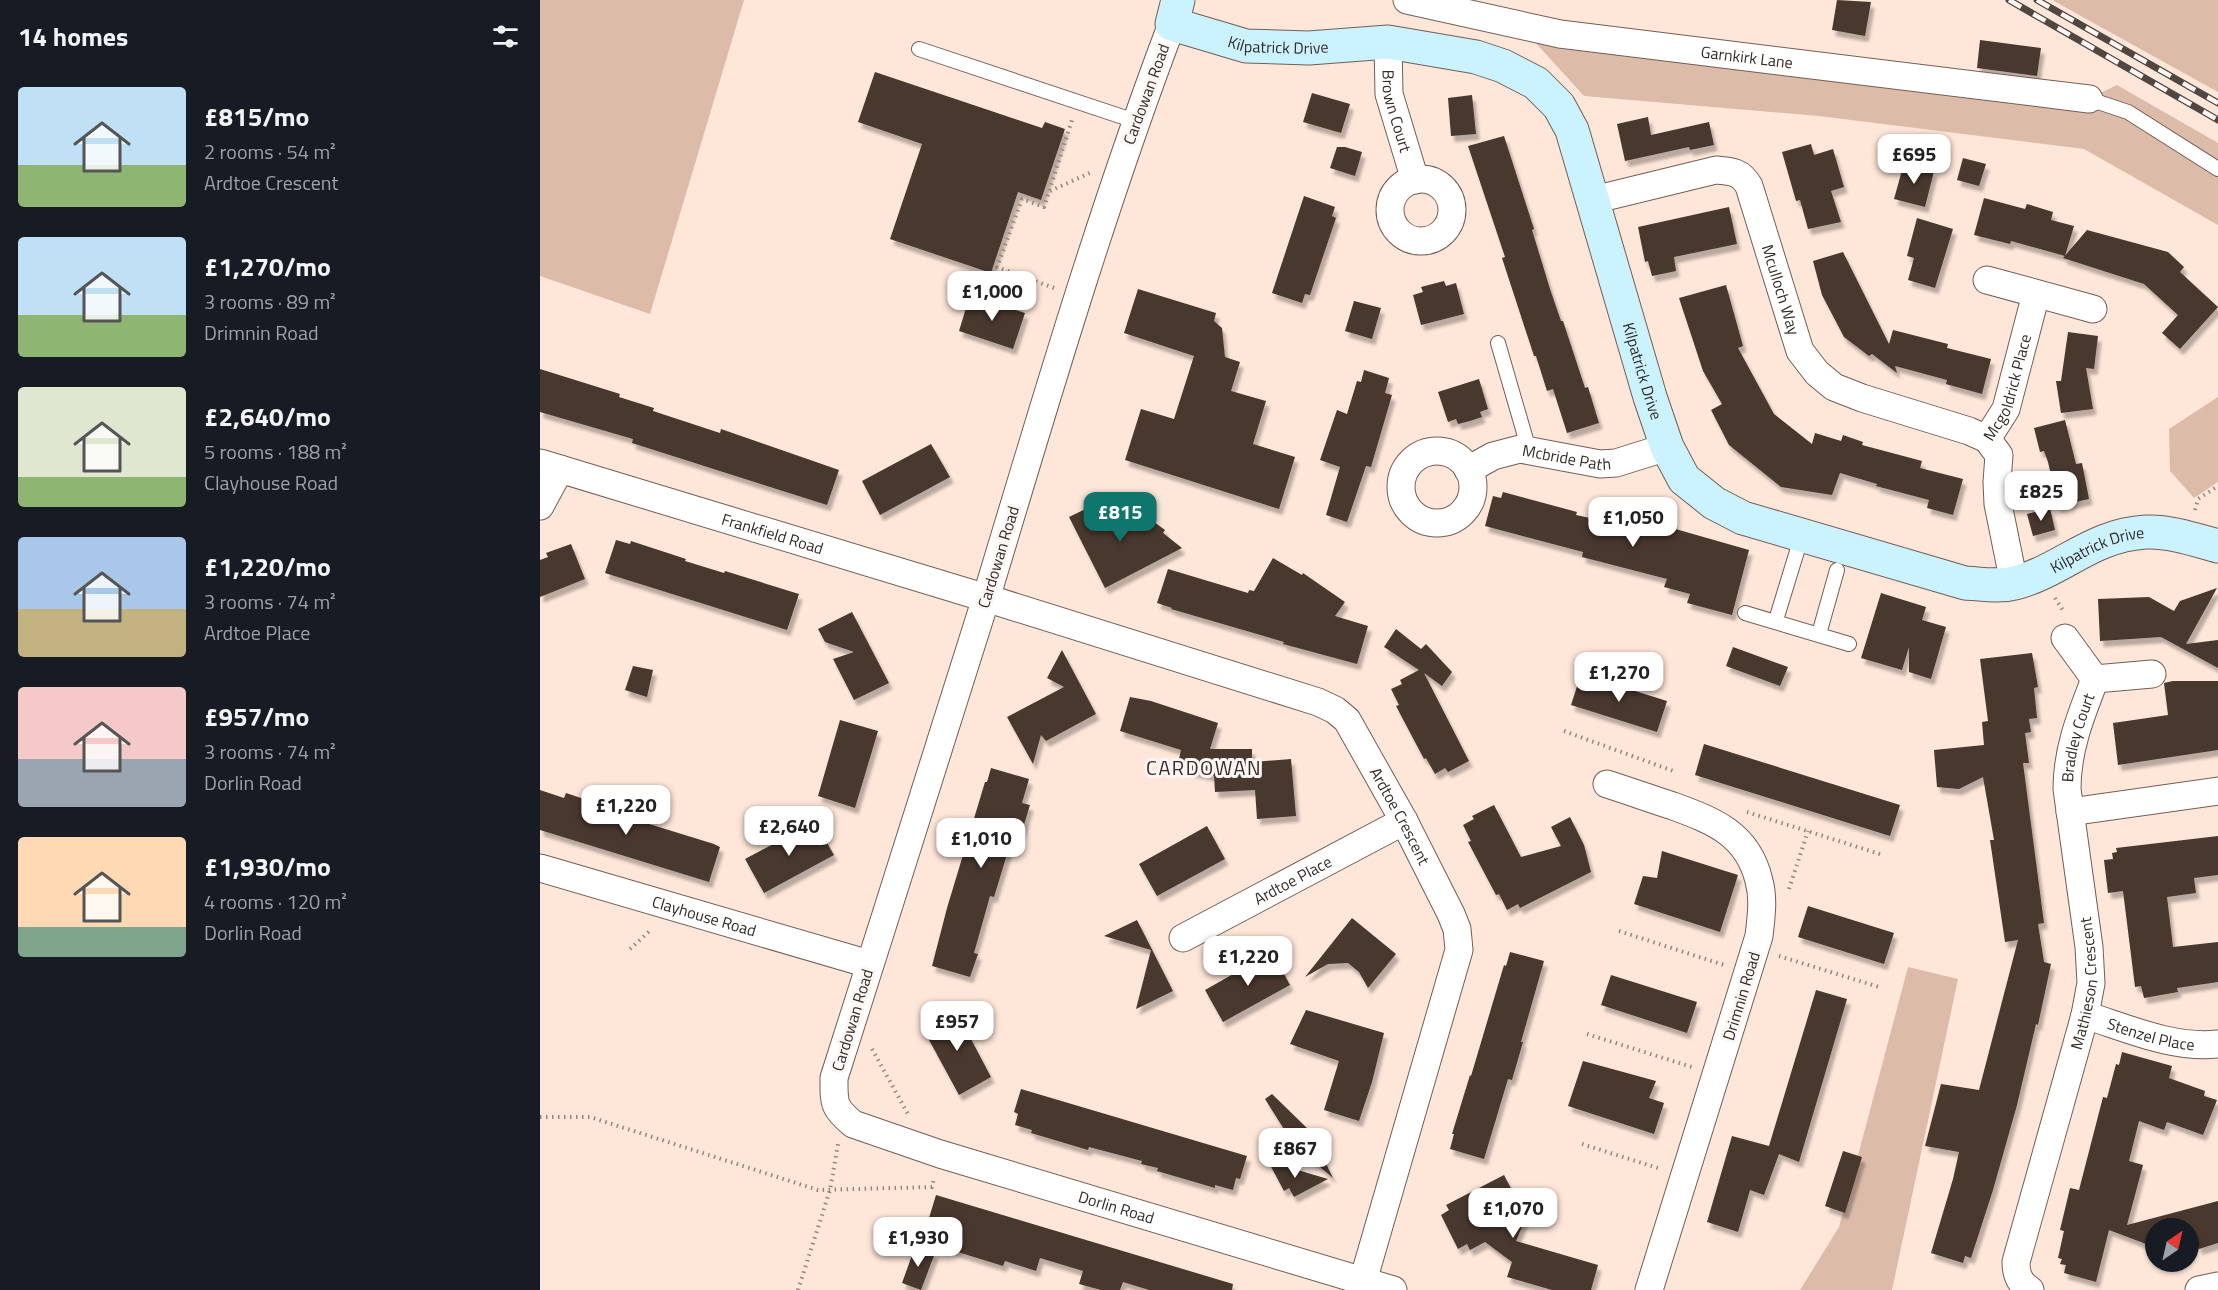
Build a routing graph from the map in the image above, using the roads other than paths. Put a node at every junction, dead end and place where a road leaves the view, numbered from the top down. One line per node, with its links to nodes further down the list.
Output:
1 (1407, 0): 5 (street, Garnkirk Lane)
2 (1176, 6): 3 (street, Kilpatrick Drive); 6 (street, Cardowan Road)
3 (1388, 42): 8 (street, Brown Court); 9 (street, Kilpatrick Drive)
4 (919, 49): 6 (lane)
5 (2089, 99): 7 (lane)
6 (1135, 121): 24 (street, Cardowan Road)
7 (2218, 169)
8 (1416, 180)
9 (1593, 200): 14 (street, Mculloch Way); 15 (street, Kilpatrick Drive)
10 (1987, 280): 11 (street)
11 (2036, 294): 12 (street); 14 (street, Mcgoldrick Place)
12 (2093, 309)
13 (1498, 343): 16 (lane)
14 (1987, 439): 23 (street, Mcgoldrick Place)
15 (1667, 447): 16 (street, Mcbride Path); 20 (street, Kilpatrick Drive)
16 (1529, 450): 18 (street, Mcbride Path)
17 (550, 466): 19 (street, Frankfield Road); 24 (street, Frankfield Road)
18 (1468, 470)
19 (540, 507)
20 (1802, 535): 23 (street, Kilpatrick Drive); 26 (lane)
21 (2218, 546): 23 (street, Kilpatrick Drive)
22 (1837, 570): 27 (lane)
23 (2026, 579)
24 (986, 598): 35 (street, Ardtoe Crescent); 38 (street, Cardowan Road)
25 (1745, 612): 26 (lane)
26 (1776, 621): 27 (lane)
27 (1819, 634): 29 (lane)
28 (2065, 638): 31 (street, Bradley Court)
29 (1849, 644)
30 (2152, 674): 31 (street)
31 (2095, 678): 34 (street, Bradley Court)
32 (1607, 784): 45 (street, Drimnin Road)
33 (2218, 791): 34 (street)
34 (2070, 812): 39 (street, Mathieson Crescent)
35 (1404, 821): 37 (street, Ardtoe Place); 42 (street, Ardtoe Crescent)
36 (540, 868): 38 (street, Clayhouse Road)
37 (1183, 938)
38 (869, 964): 41 (street, Cardowan Road)
39 (2085, 1015): 40 (street, Stenzel Place); 46 (street, Mathieson Crescent)
40 (2218, 1044)
41 (842, 1114): 42 (street, Dorlin Road)
42 (1363, 1281): 44 (street, Dorlin Road)
43 (2218, 1286): 47 (street)
44 (1393, 1290)
45 (1649, 1290)
46 (2030, 1290)
47 (2199, 1290)

